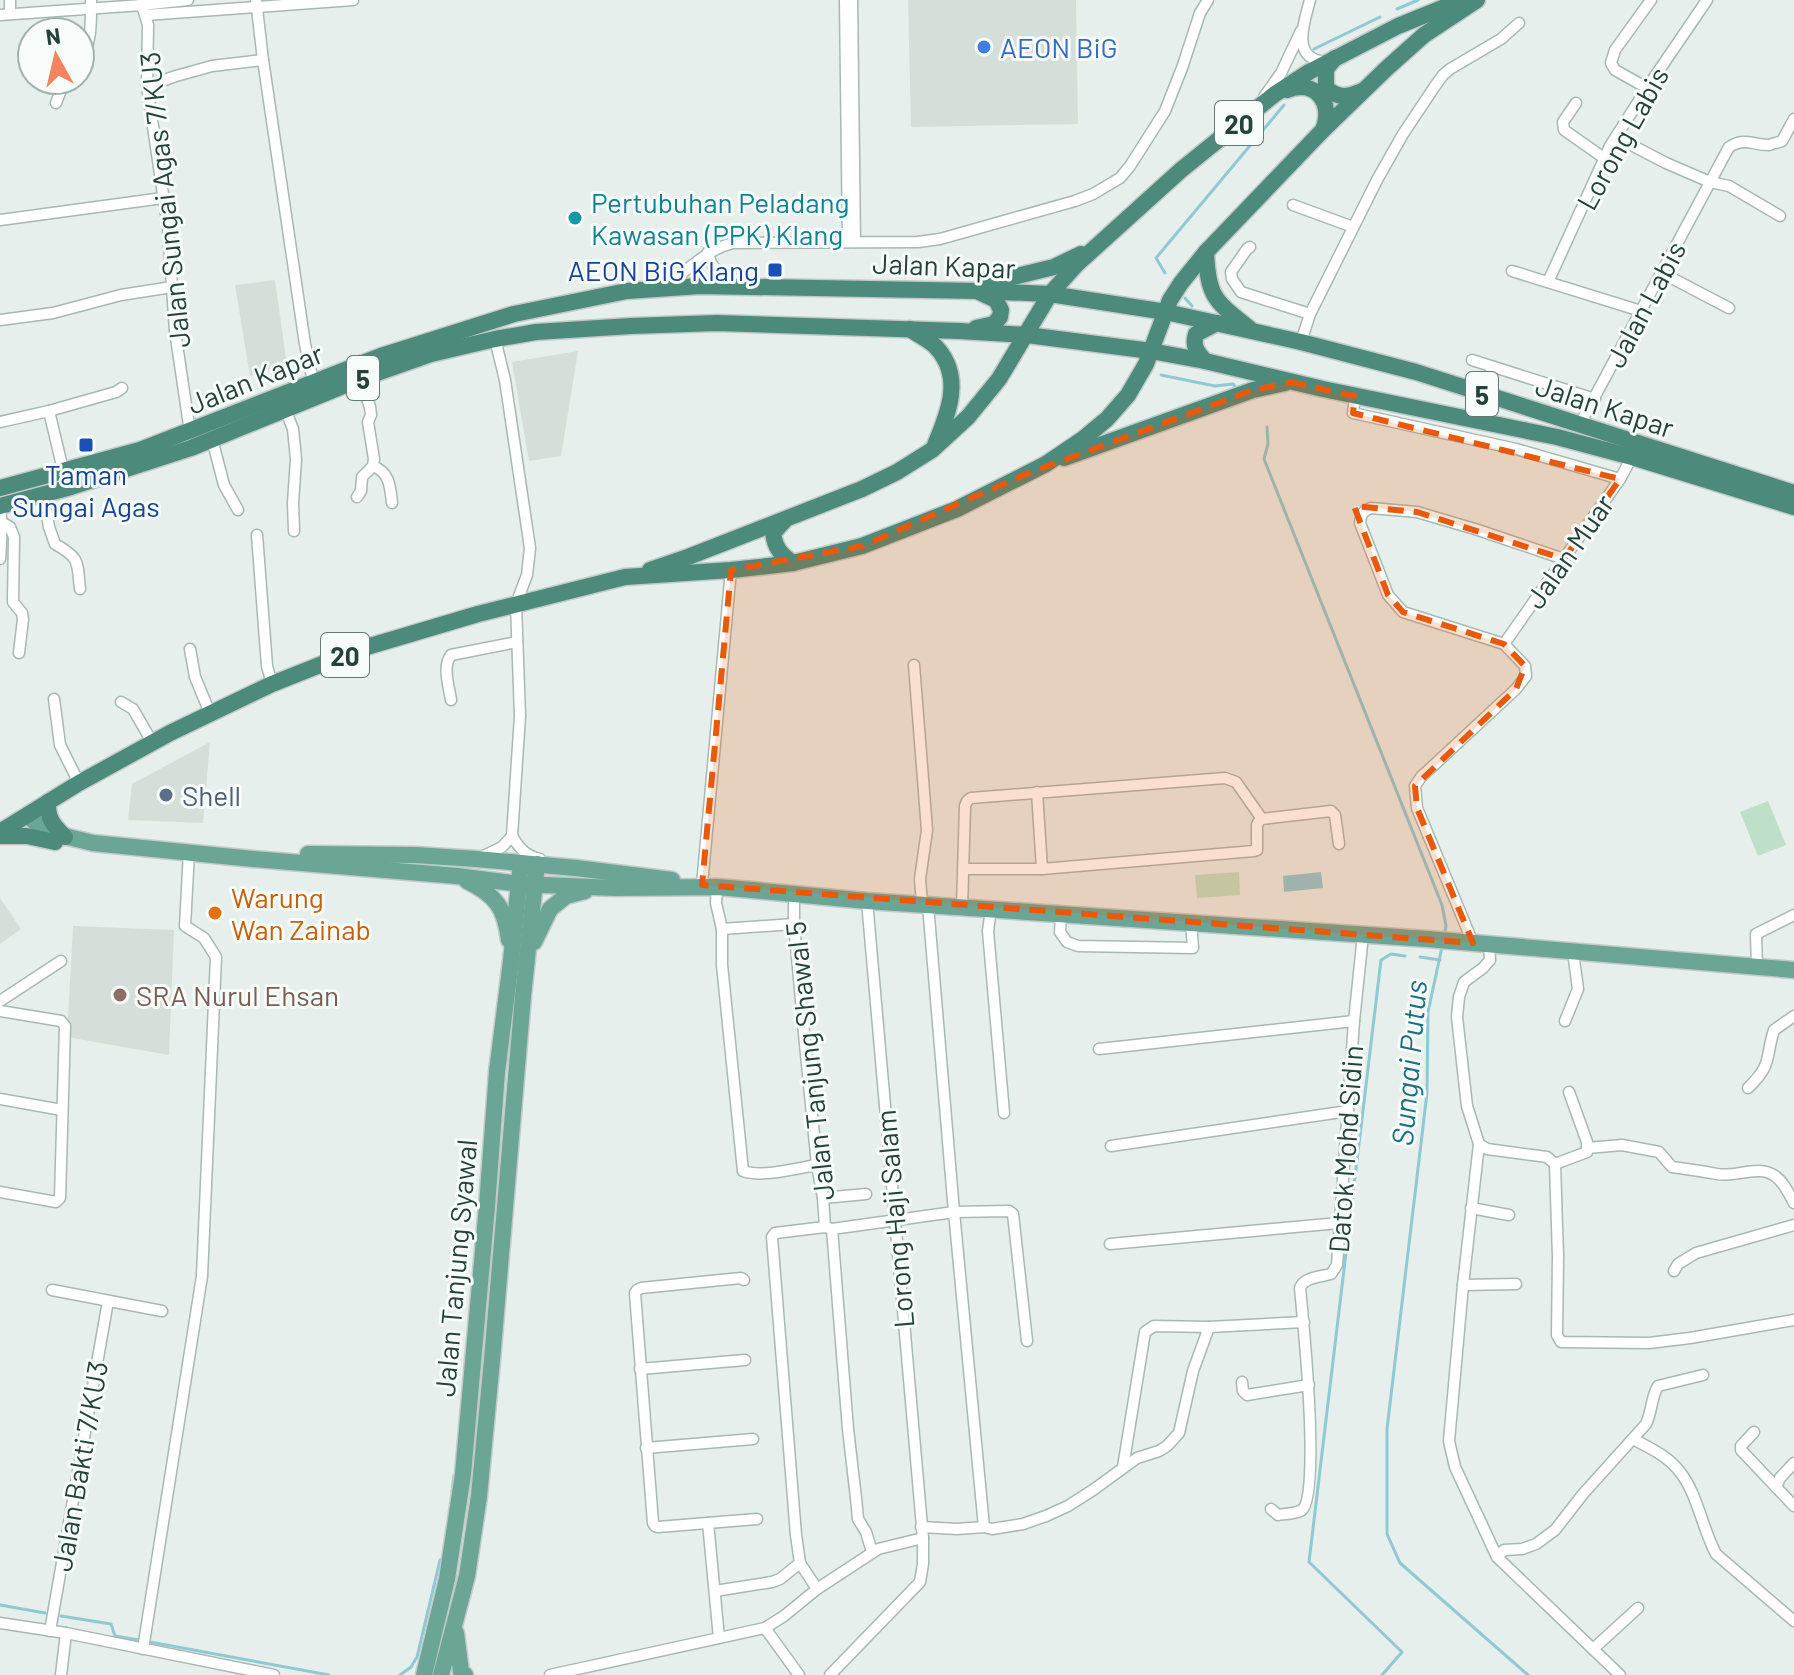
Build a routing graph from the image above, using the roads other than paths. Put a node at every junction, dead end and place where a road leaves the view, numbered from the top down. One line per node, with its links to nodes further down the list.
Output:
1 (10, 0): 15 (street)
2 (188, 0): 14 (street)
3 (353, 0): 13 (street)
4 (845, 0): 37 (street)
5 (852, 0): 37 (street)
6 (1208, 0): 41 (street)
7 (1462, 0): 19 (highway, 20)
8 (1477, 0): 22 (highway, 20)
9 (1651, 0): 21 (street)
10 (1707, 0): 21 (street, Lorong Labis)
11 (1309, 1): 17 (street)
12 (91, 4): 14 (street); 15 (street)
13 (256, 4): 14 (street); 18 (street)
14 (143, 7): 20 (street, Jalan Sungai Agas 7/KU3)
15 (5, 14)
16 (1519, 23): 38 (street)
17 (1301, 31): 19 (street); 27 (street)
18 (263, 60): 20 (street); 71 (street)
19 (1330, 60): 22 (highway); 23 (highway, 20)
20 (147, 86): 33 (street, Jalan Sungai Agas 7/KU3)
21 (1647, 88): 30 (street, Lorong Labis)
22 (1367, 89): 29 (highway, 20)
23 (1275, 94): 27 (highway, 20); 29 (highway)
24 (59, 96): 25 (street)
25 (56, 103)
26 (1576, 103): 31 (street)
27 (1254, 111): 43 (highway, 20)
28 (1794, 119): 32 (street, Jalan Labis)
29 (1323, 130): 45 (highway, 20)
30 (1616, 137): 31 (street, Lorong Labis); 32 (street)
31 (1604, 158): 48 (street, Lorong Labis)
32 (1710, 182): 35 (street); 47 (street, Jalan Labis)
33 (163, 198): 36 (street); 49 (street, Jalan Sungai Agas 7/KU3)
34 (1293, 205): 38 (street)
35 (1780, 216)
36 (0, 220)
37 (851, 220): 39 (street); 40 (street); 41 (street)
38 (1353, 227): 57 (street)
39 (825, 242): 40 (street); 44 (street)
40 (852, 242): 41 (street)
41 (876, 242)
42 (1250, 247): 57 (street)
43 (1093, 248): 52 (highway); 53 (highway, 20)
44 (708, 252): 50 (street); 51 (street)
45 (1206, 252): 56 (highway, 20); 62 (highway)
46 (1512, 271): 48 (street)
47 (1662, 273): 54 (street); 55 (street, Jalan Labis)
48 (1548, 282): 55 (street)
49 (172, 287): 58 (street); 81 (street, Jalan Sungai Agas 7/KU3)
50 (765, 287): 51 (highway, Jalan Kapar / 5); 52 (highway, Jalan Kapar / 5)
51 (655, 288): 71 (highway, Jalan Kapar / 5)
52 (978, 291): 53 (highway, Jalan Kapar / 5); 61 (highway)
53 (1050, 294): 56 (highway, Jalan Kapar / 5); 63 (highway, 20)
54 (1729, 308)
55 (1641, 311): 76 (street, Jalan Labis)
56 (1166, 312): 59 (highway, Jalan Kapar / 5); 66 (highway, 20)
57 (1310, 314): 65 (street)
58 (0, 320)
59 (1217, 323): 62 (highway, Jalan Kapar / 5); 68 (highway)
60 (910, 329): 61 (highway, Jalan Kapar / 5); 64 (highway, Jalan Kapar / 5); 83 (highway)
61 (959, 331): 63 (highway, Jalan Kapar / 5)
62 (1253, 331): 65 (highway, Jalan Kapar / 5)
63 (1027, 335): 66 (highway, Jalan Kapar / 5); 83 (highway, 20)
64 (495, 339): 70 (highway, Jalan Kapar / 5); 106 (street)
65 (1301, 342): 74 (highway, Jalan Kapar / 5)
66 (1151, 351): 68 (highway, Jalan Kapar / 5); 85 (highway, 20)
67 (1472, 360): 69 (street)
68 (1205, 361): 72 (highway, Jalan Kapar / 5)
69 (1493, 367): 74 (street); 76 (street)
70 (360, 379): 77 (highway, Jalan Kapar / 5); 86 (street)
71 (313, 381): 81 (highway, Jalan Kapar / 5)
72 (1290, 382): 75 (highway, Jalan Kapar / 5); 85 (highway)
73 (122, 388): 78 (street)
74 (1481, 393): 80 (highway, Jalan Kapar / 5)
75 (1355, 396): 84 (highway, Jalan Kapar / 5); 88 (street)
76 (1595, 399): 80 (street, Jalan Labis)
77 (285, 409): 82 (highway, Jalan Kapar / 5); 98 (street)
78 (49, 411): 79 (street); 87 (street)
79 (0, 422)
80 (1579, 426): 90 (highway, Jalan Kapar / 5)
81 (190, 432): 87 (highway, Jalan Kapar / 5)
82 (212, 439): 91 (highway, Jalan Kapar / 5); 95 (street)
83 (932, 450): 97 (highway, 20)
84 (1632, 457): 88 (street, Jalan Muar); 94 (highway, Jalan Kapar / 5)
85 (1046, 464): 102 (highway, 20)
86 (373, 466): 92 (street); 93 (street)
87 (63, 470): 89 (highway, Jalan Kapar / 5)
88 (1620, 479): 101 (street, Jalan Muar)
89 (0, 488)
90 (1794, 493)
91 (44, 495): 96 (highway, Jalan Kapar / 5); 105 (street)
92 (357, 497)
93 (392, 503)
94 (1794, 507)
95 (238, 510)
96 (1, 513): 100 (street); 110 (street)
97 (786, 519): 102 (highway); 104 (highway, 20)
98 (294, 531)
99 (257, 535): 112 (street)
100 (0, 559)
101 (1564, 559): 108 (street, Jalan Muar); 108 (street)
102 (793, 563): 103 (highway, 20)
103 (731, 570): 104 (highway, 20); 135 (street)
104 (629, 577): 106 (highway, 20)
105 (80, 589)
106 (516, 604): 107 (street); 112 (highway, 20)
107 (517, 642): 114 (street); 124 (street)
108 (1504, 644): 148 (street)
109 (190, 649): 116 (street)
110 (19, 653)
111 (914, 665): 139 (street)
112 (272, 684): 116 (highway, 20)
113 (54, 699): 118 (street)
114 (451, 700)
115 (121, 702): 117 (street)
116 (210, 713): 117 (highway, 20)
117 (152, 742): 118 (highway, 20)
118 (79, 783): 120 (highway, 20)
119 (1037, 792): 122 (street); 131 (street); 132 (street)
120 (48, 802): 121 (highway, 20); 125 (highway)
121 (25, 817): 123 (highway, 20); 125 (main road)
122 (1262, 819): 126 (street); 132 (street)
123 (0, 834): 125 (highway)
124 (512, 836): 128 (street); 130 (street)
125 (60, 839): 127 (main road)
126 (1339, 844)
127 (197, 853): 128 (main road); 133 (main road); 225 (street)
128 (476, 859): 129 (main road)
129 (529, 863): 130 (main road); 134 (main road, Jalan Tanjung Syawal)
130 (576, 868): 135 (main road)
131 (964, 869): 132 (street); 140 (street)
132 (1042, 869)
133 (457, 876): 134 (main road); 150 (main road)
134 (527, 884): 136 (main road); 150 (main road, Jalan Tanjung Syawal)
135 (709, 886): 136 (main road); 137 (main road); 146 (street)
136 (615, 888): 150 (main road)
137 (794, 894): 138 (main road); 145 (street, Jalan Tanjung Shawal 5)
138 (867, 901): 139 (main road); 178 (street, Lorong Haji Salam)
139 (925, 904): 140 (main road); 176 (street)
140 (962, 907): 141 (main road)
141 (991, 909): 142 (main road); 165 (street)
142 (1061, 914): 144 (main road); 144 (street)
143 (1794, 915): 152 (street)
144 (1191, 923): 147 (main road)
145 (794, 924): 146 (street); 170 (street, Jalan Tanjung Shawal 5)
146 (722, 929): 170 (street)
147 (1363, 935): 148 (main road); 157 (street, Datok Mohd Sidin)
148 (1473, 943): 149 (main road); 166 (street)
149 (1573, 952): 152 (main road); 158 (street)
150 (520, 960): 218 (main road, Jalan Tanjung Syawal); 228 (main road, Jalan Tanjung Syawal)
151 (61, 961): 154 (street)
152 (1757, 967): 153 (main road)
153 (1794, 970)
154 (0, 1001)
155 (0, 1011): 163 (street)
156 (1794, 1016): 160 (street)
157 (1354, 1021): 159 (street); 164 (street, Datok Mohd Sidin)
158 (1565, 1021)
159 (1099, 1049)
160 (1748, 1088)
161 (1569, 1092): 168 (street)
162 (0, 1099): 163 (street)
163 (62, 1110): 171 (street)
164 (1348, 1111): 167 (street); 179 (street, Datok Mohd Sidin)
165 (1004, 1113)
166 (1479, 1144): 169 (street); 175 (street)
167 (1111, 1146)
168 (1587, 1148): 169 (street); 174 (street)
169 (1555, 1164): 190 (street)
170 (817, 1165): 173 (street, Jalan Tanjung Shawal 5)
171 (0, 1192)
172 (866, 1194): 173 (street)
173 (823, 1198): 181 (street, Jalan Tanjung Shawal 5)
174 (1794, 1203)
175 (1471, 1208): 177 (street); 186 (street)
176 (954, 1212): 178 (street); 193 (street); 210 (street)
177 (1509, 1215)
178 (894, 1219): 181 (street); 211 (street, Lorong Haji Salam)
179 (1339, 1223): 182 (street); 191 (street, Datok Mohd Sidin)
180 (1794, 1225): 183 (street)
181 (829, 1228): 212 (street, Jalan Tanjung Shawal 5); 214 (street)
182 (1110, 1244)
183 (1674, 1271)
184 (744, 1280): 195 (street)
185 (1516, 1284): 186 (street)
186 (1463, 1285): 213 (street)
187 (52, 1290): 188 (street)
188 (108, 1301): 189 (street); 222 (street, Jalan Bakti 7/KU3)
189 (162, 1311)
190 (1794, 1320)
191 (1304, 1322): 192 (street); 198 (street, Datok Mohd Sidin)
192 (1209, 1327): 204 (street); 204 (street)
193 (1027, 1341)
194 (745, 1360): 195 (street)
195 (640, 1369): 202 (street)
196 (1703, 1375): 201 (street)
197 (1242, 1382): 198 (street)
198 (1309, 1385): 207 (street, Datok Mohd Sidin)
199 (1754, 1432): 205 (street)
200 (753, 1439): 202 (street)
201 (1633, 1439): 213 (street); 219 (street)
202 (646, 1448): 209 (street)
203 (1794, 1463): 205 (street)
204 (1123, 1467): 210 (street)
205 (1776, 1487): 206 (street)
206 (1794, 1506)
207 (1271, 1509)
208 (757, 1519): 209 (street)
209 (708, 1523): 216 (street)
210 (984, 1527): 211 (street)
211 (922, 1533): 212 (street); 235 (street, Lorong Haji Salam)
212 (872, 1552): 215 (street)
213 (1497, 1557): 226 (street)
214 (800, 1563): 215 (street); 216 (street)
215 (817, 1589): 221 (street)
216 (715, 1591): 224 (street)
217 (1638, 1608): 226 (street)
218 (455, 1620): 228 (main road, Jalan Tanjung Syawal); 232 (main road)
219 (1794, 1621)
220 (0, 1623): 222 (street)
221 (765, 1628): 224 (street); 234 (street)
222 (50, 1631): 223 (street)
223 (66, 1633): 225 (street); 229 (street)
224 (719, 1638): 233 (street)
225 (143, 1649): 227 (street)
226 (1593, 1649): 236 (street)
227 (219, 1670): 230 (street)
228 (431, 1671): 231 (main road)
229 (61, 1675)
230 (274, 1675)
231 (414, 1675)
232 (465, 1675)
233 (550, 1675)
234 (799, 1675)
235 (830, 1675)
236 (1620, 1675)

